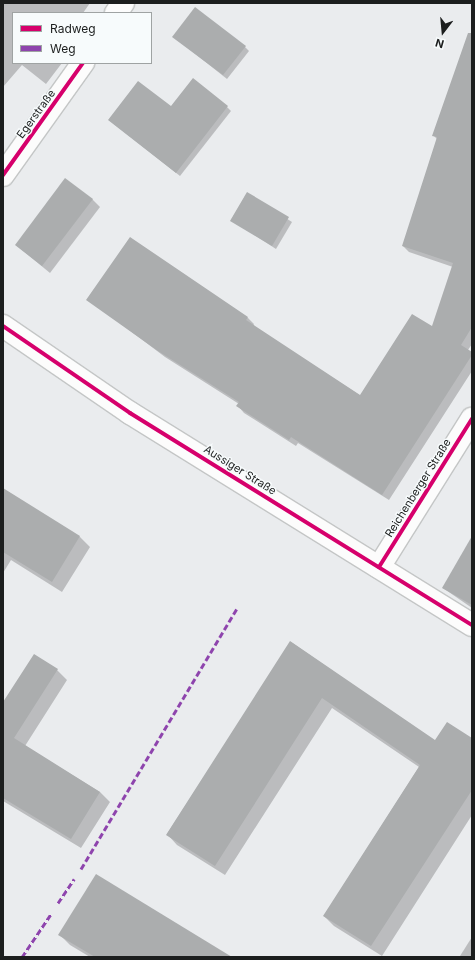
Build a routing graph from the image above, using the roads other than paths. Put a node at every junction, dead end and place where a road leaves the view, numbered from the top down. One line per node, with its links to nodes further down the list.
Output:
1 (123, 3): 2 (street)
2 (117, 12)
3 (82, 64): 4 (street, Egerstraße)
4 (3, 175)
5 (3, 326): 7 (street, Aussiger Straße)
6 (472, 419): 7 (street, Reichenberger Straße)
7 (379, 567): 8 (street, Aussiger Straße)
8 (472, 625)

